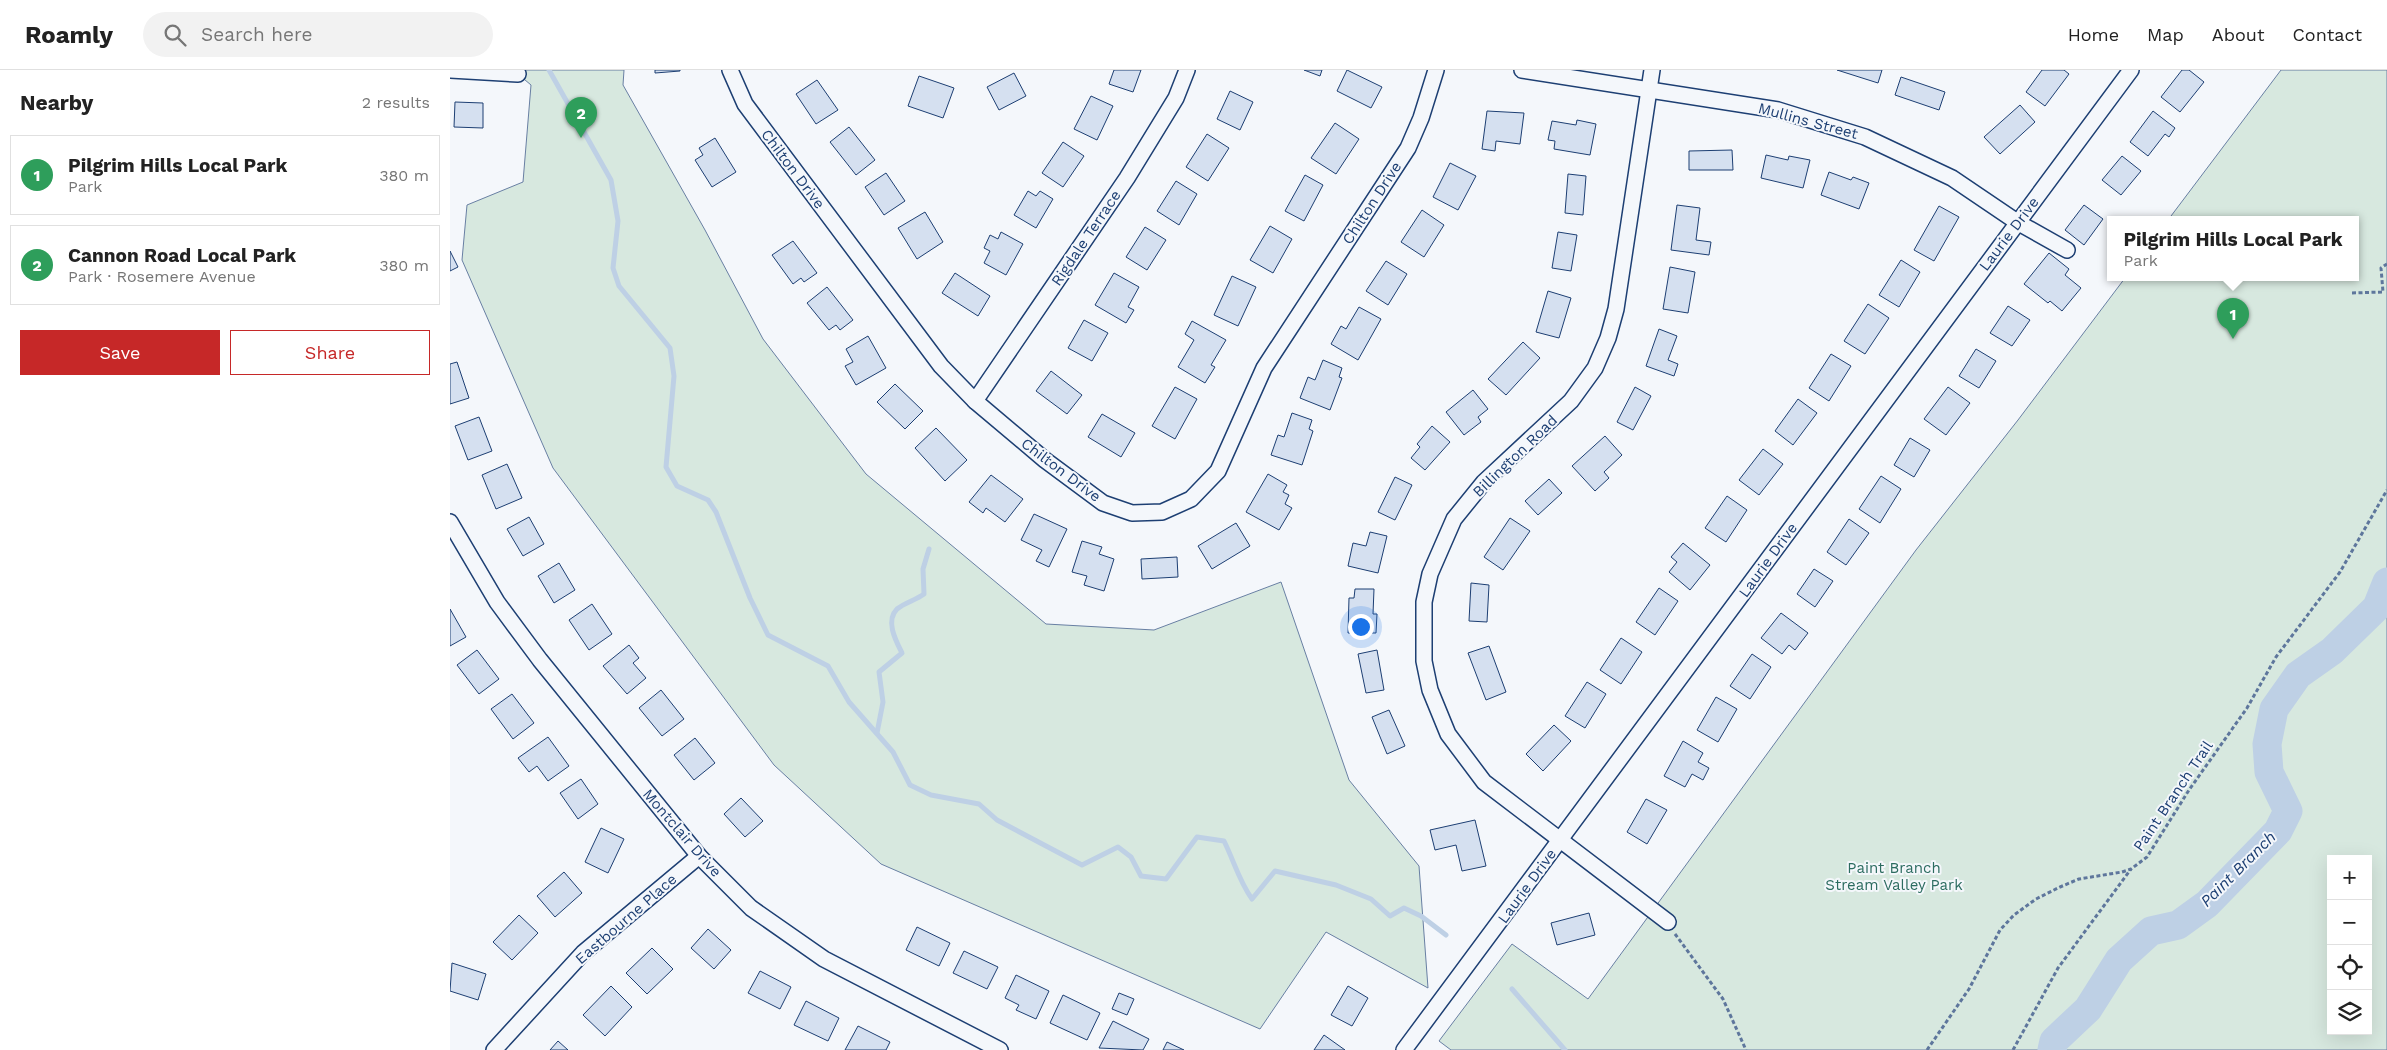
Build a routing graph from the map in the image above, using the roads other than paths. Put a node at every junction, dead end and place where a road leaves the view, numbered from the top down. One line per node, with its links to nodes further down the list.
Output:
1 (450, 70): 8 (street)
2 (730, 70): 12 (street, Chilton Drive)
3 (1187, 70): 12 (street, Rigdale Terrace)
4 (1436, 70): 12 (street, Chilton Drive)
5 (1522, 70): 9 (street, Mullins Street)
6 (1652, 70): 9 (street, Billington Road)
7 (2131, 70): 10 (street, Laurie Drive)
8 (518, 74)
9 (1649, 91): 10 (street, Mullins Street); 14 (street, Billington Road)
10 (2018, 222): 11 (street, Mullins Street); 14 (street, Laurie Drive)
11 (2067, 250)
12 (975, 402)
13 (450, 522): 15 (street, Montclair Drive)
14 (1560, 841): 16 (street, Billington Road); 19 (street, Laurie Drive)
15 (698, 856): 17 (street, Eastbourne Place); 18 (street, Montclair Drive)
16 (1668, 922)
17 (494, 1050)
18 (1000, 1050)
19 (1404, 1050)

